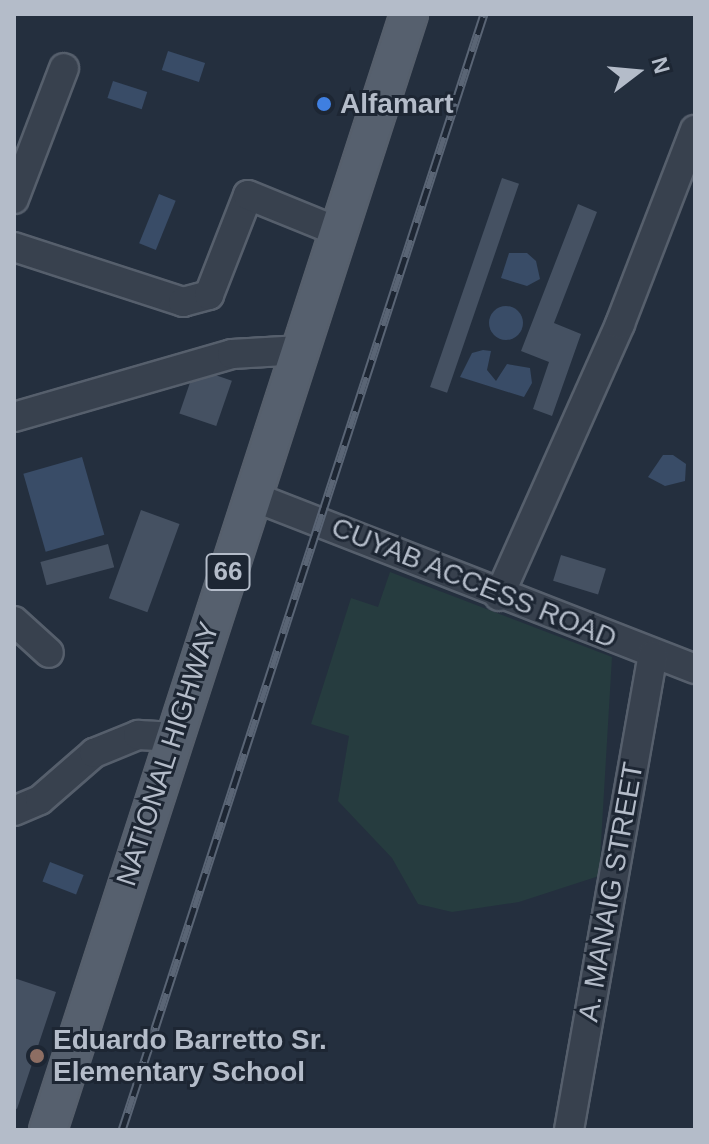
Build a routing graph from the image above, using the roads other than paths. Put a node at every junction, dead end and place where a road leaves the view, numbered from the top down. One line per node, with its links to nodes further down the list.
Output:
1 (409, 14): 5 (main road, NATIONAL HIGHWAY / 66)
2 (64, 68): 4 (street)
3 (695, 130): 10 (street)
4 (14, 199)
5 (339, 232): 6 (street); 7 (main road, NATIONAL HIGHWAY / 66)
6 (14, 247)
7 (301, 350): 8 (street); 9 (main road, NATIONAL HIGHWAY / 66)
8 (14, 417)
9 (254, 497): 10 (street, CUYAB ACCESS ROAD); 15 (main road, NATIONAL HIGHWAY / 66)
10 (499, 596): 13 (street, CUYAB ACCESS ROAD)
11 (14, 621): 12 (street)
12 (49, 653)
13 (653, 655): 14 (street, CUYAB ACCESS ROAD); 18 (street, A. MANAIG STREET)
14 (695, 669)
15 (173, 737): 16 (street); 17 (main road, NATIONAL HIGHWAY / 66)
16 (14, 811)
17 (48, 1130)
18 (569, 1130)

